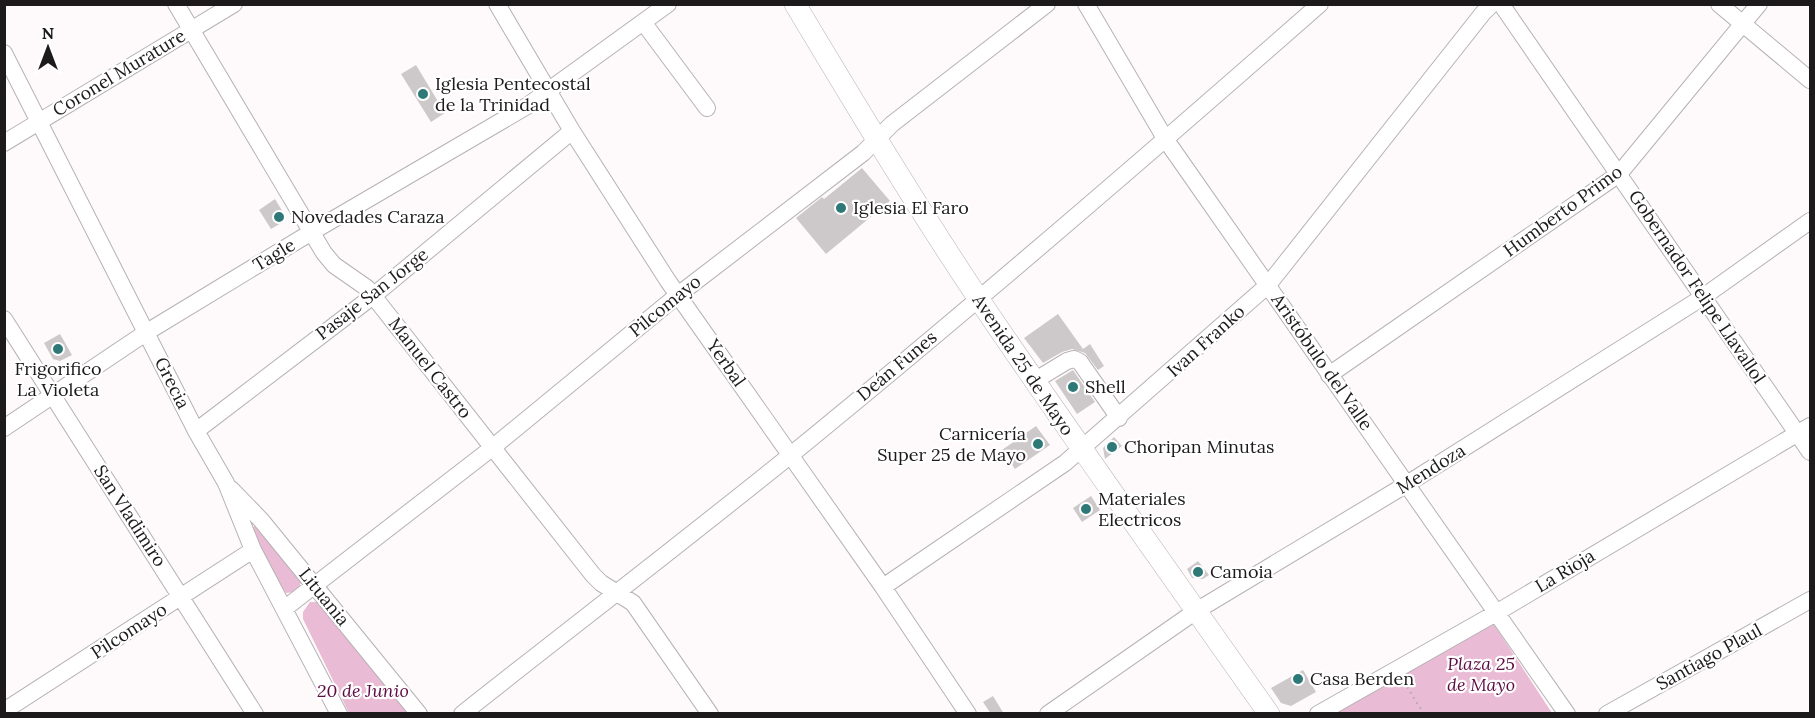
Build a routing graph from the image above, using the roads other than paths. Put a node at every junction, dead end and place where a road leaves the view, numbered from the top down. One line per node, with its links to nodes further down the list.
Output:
1 (176, 4): 15 (street, Manuel Castro)
2 (234, 4): 15 (street, Coronel Murature)
3 (497, 4): 18 (street, Yerbal)
4 (668, 4): 13 (street, Tagle)
5 (795, 4): 22 (main road, Avenida 25 de Mayo)
6 (1047, 4): 22 (street, Pilcomayo)
7 (1086, 4): 23 (street, Aristóbulo del Valle)
8 (1320, 4): 23 (street, Deán Funes)
9 (1492, 4): 28 (street, Ivan Franko)
10 (1501, 4): 25 (street, Gobernador Felipe Llavallol)
11 (1719, 4): 14 (street)
12 (1759, 4): 14 (street, Humberto Primo)
13 (643, 22): 18 (street, Tagle); 19 (street)
14 (1744, 24): 17 (street); 25 (street, Humberto Primo)
15 (191, 30): 20 (street, Coronel Murature); 27 (street, Manuel Castro)
16 (4, 53): 20 (street, Grecia)
17 (1810, 80)
18 (549, 91): 21 (street, Yerbal); 27 (street, Tagle)
19 (707, 108)
20 (39, 121): 24 (street, Coronel Murature); 34 (street, Grecia)
21 (572, 130): 29 (street, Yerbal); 30 (street, Pasaje San Jorge)
22 (876, 140): 29 (street, Pilcomayo); 32 (main road, Avenida 25 de Mayo)
23 (1166, 140): 28 (street, Aristóbulo del Valle); 32 (street, Deán Funes)
24 (4, 143)
25 (1619, 174): 31 (street, Gobernador Felipe Llavallol); 35 (street, Humberto Primo)
26 (1810, 221): 31 (street, Mendoza)
27 (310, 233): 30 (street, Manuel Castro); 34 (street, Tagle)
28 (1268, 285): 35 (street, Aristóbulo del Valle); 38 (street, Ivan Franko)
29 (678, 295): 42 (street, Pilcomayo); 45 (street, Yerbal)
30 (373, 296): 41 (street, Pasaje San Jorge); 42 (street, Manuel Castro)
31 (1703, 297): 40 (street, Gobernador Felipe Llavallol); 47 (street, Mendoza)
32 (978, 299): 36 (main road, Avenida 25 de Mayo); 45 (street, Deán Funes)
33 (4, 319): 37 (street, San Vladimiro)
34 (147, 332): 37 (street, Tagle); 41 (street, Grecia)
35 (1329, 375): 47 (street, Aristóbulo del Valle)
36 (1034, 381): 38 (street); 43 (main road, Avenida 25 de Mayo)
37 (52, 396): 39 (street, Tagle); 52 (street, San Vladimiro)
38 (1119, 418): 43 (street, Ivan Franko)
39 (4, 428)
40 (1804, 429): 44 (street, Gobernador Felipe Llavallol); 56 (street, La Rioja)
41 (196, 430): 46 (street, Grecia)
42 (492, 448): 49 (street, Pilcomayo); 51 (street, Manuel Castro)
43 (1082, 450): 50 (street, Ivan Franko); 55 (main road, Avenida 25 de Mayo)
44 (1810, 452)
45 (790, 455): 50 (street, Yerbal); 51 (street, Deán Funes)
46 (226, 483): 48 (street, Grecia); 49 (street, Lituania)
47 (1407, 484): 55 (street, Mendoza); 56 (street, Aristóbulo del Valle)
48 (253, 550): 52 (street, Pilcomayo); 54 (street, Grecia)
49 (315, 586): 54 (street, Pilcomayo); 60 (street, Lituania)
50 (883, 587): 63 (street, Yerbal)
51 (616, 592): 61 (street, Deán Funes); 62 (street, Manuel Castro)
52 (181, 597): 57 (street, Pilcomayo); 58 (street, San Vladimiro)
53 (1810, 600): 68 (street, Santiago Plaul)
54 (284, 609): 59 (street, Grecia)
55 (1196, 611): 64 (street, Mendoza); 65 (main road, Avenida 25 de Mayo)
56 (1496, 613): 66 (street, La Rioja); 67 (street, Aristóbulo del Valle)
57 (4, 711)
58 (255, 714)
59 (339, 714)
60 (419, 714)
61 (462, 714)
62 (710, 714)
63 (968, 714)
64 (1048, 714)
65 (1269, 714)
66 (1318, 714)
67 (1567, 714)
68 (1607, 714)

